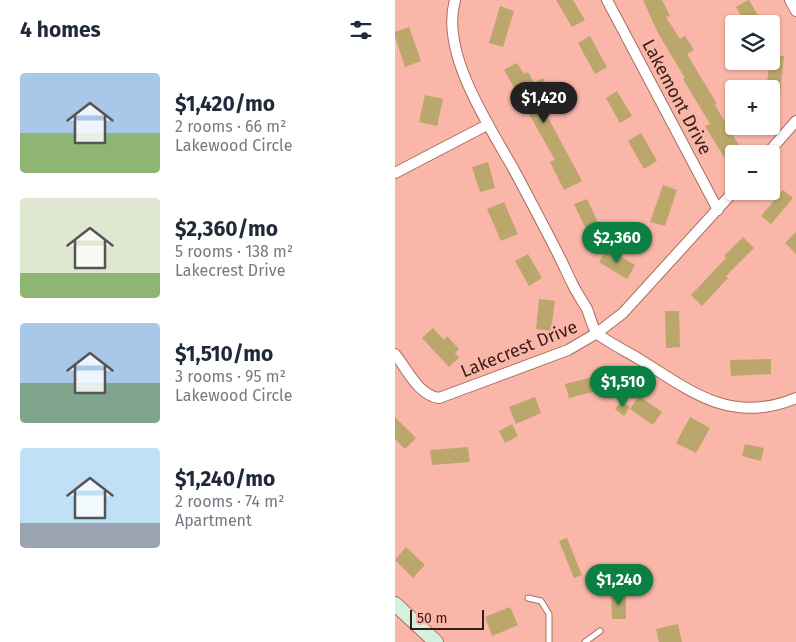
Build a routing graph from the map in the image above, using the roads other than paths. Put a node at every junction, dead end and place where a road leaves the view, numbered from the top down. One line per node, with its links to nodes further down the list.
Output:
1 (455, 0): 6 (street)
2 (607, 0): 10 (street, Lakemont Drive)
3 (790, 0): 4 (street)
4 (796, 11)
5 (796, 121): 7 (street)
6 (487, 125): 8 (street); 11 (street)
7 (775, 145)
8 (395, 173)
9 (726, 200): 10 (street, Lakecrest Drive)
10 (718, 210): 11 (street, Lakecrest Drive)
11 (597, 334): 12 (street, Lakecrest Drive); 13 (street)
12 (395, 354)
13 (796, 398)
14 (528, 598): 18 (lane)
15 (395, 604): 17 (main road)
16 (600, 631): 19 (lane)
17 (436, 642)
18 (549, 642)
19 (585, 642)

